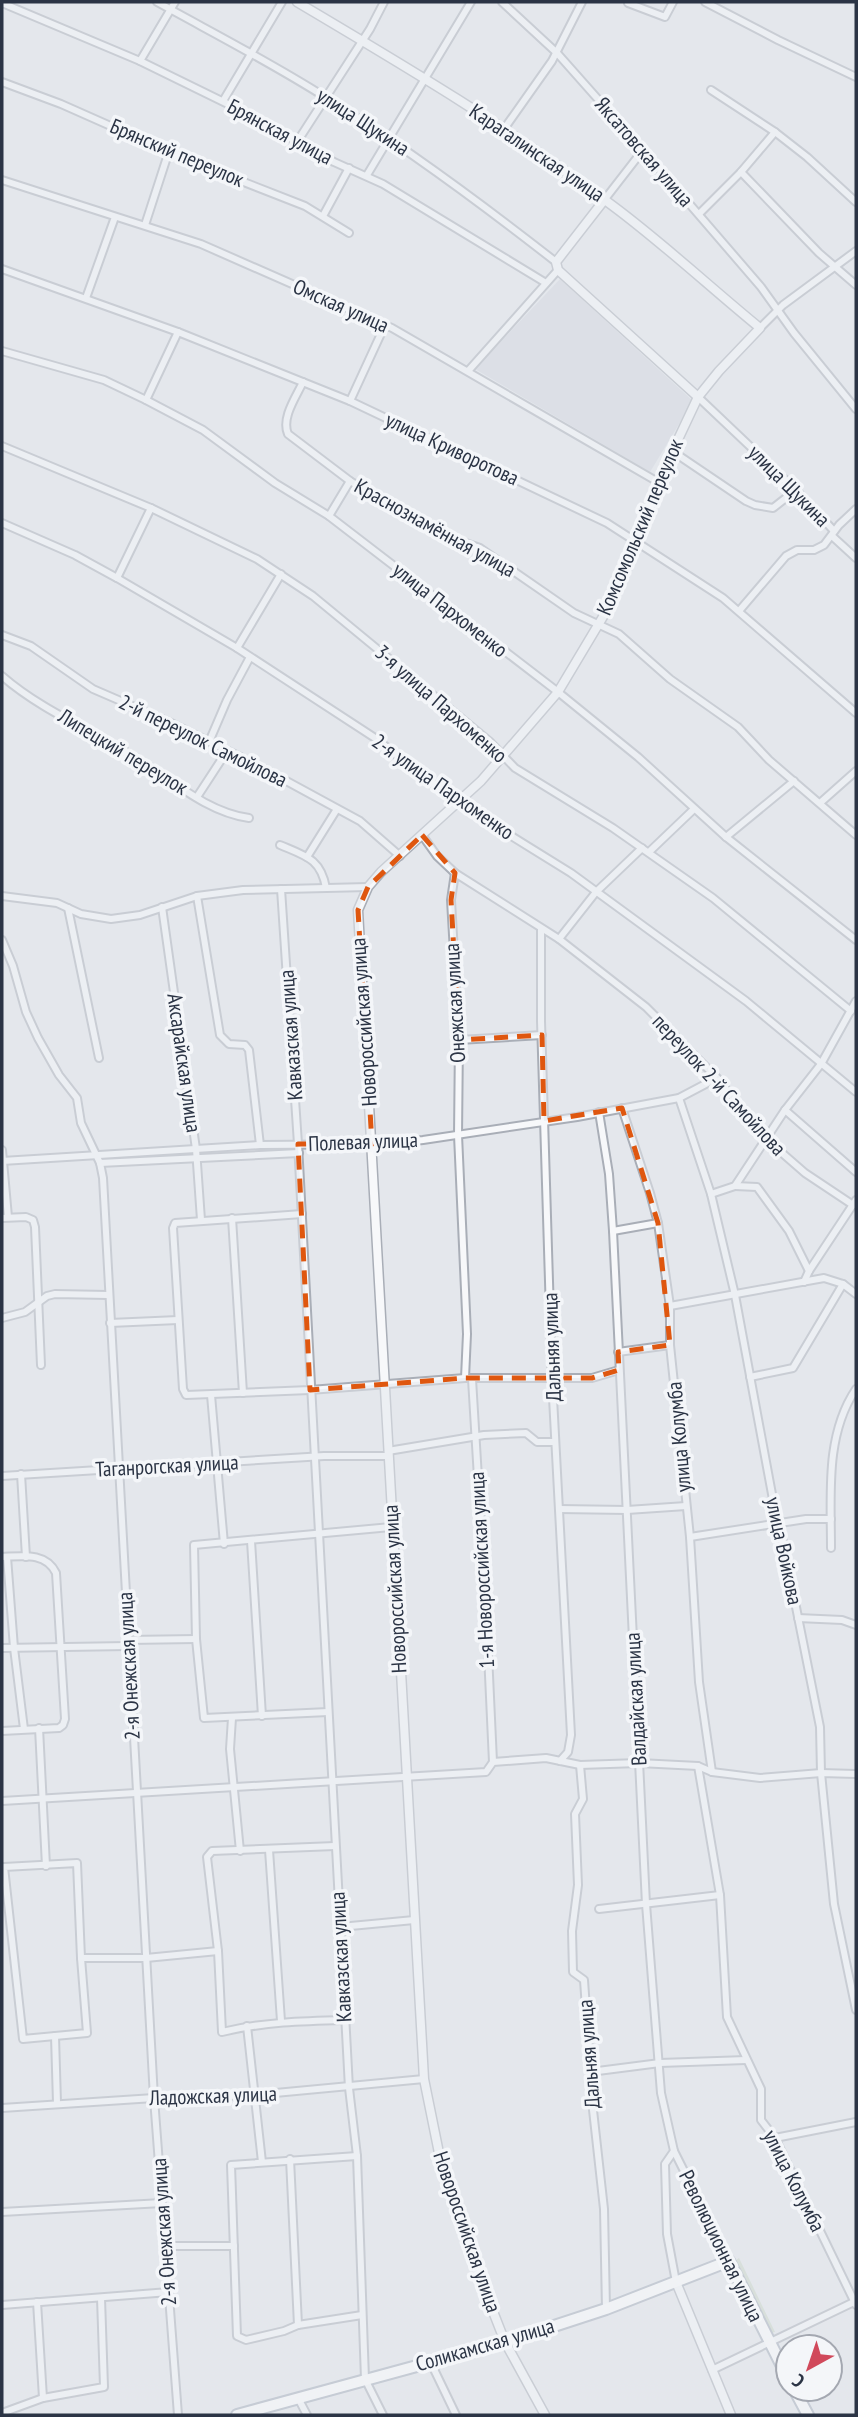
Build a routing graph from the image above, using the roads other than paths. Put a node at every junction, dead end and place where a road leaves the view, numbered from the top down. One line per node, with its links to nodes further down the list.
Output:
1 (157, 2): 13 (street, улица Щукина)
2 (175, 2): 13 (street)
3 (282, 2): 15 (street)
4 (297, 2): 14 (street, Карагалинская улица)
5 (384, 2): 14 (street)
6 (471, 2): 19 (street)
7 (502, 2): 16 (street, Яксатовская улица)
8 (582, 2): 16 (street)
9 (673, 2): 12 (street)
10 (705, 2): 18 (street)
11 (2, 3): 17 (street, Брянская улица)
12 (628, 3)
13 (170, 9): 15 (street, улица Щукина); 17 (street)
14 (361, 40): 19 (street, Карагалинская улица); 22 (street)
15 (251, 53): 22 (street, улица Щукина); 23 (street)
16 (557, 53): 24 (street); 28 (street, Яксатовская улица)
17 (140, 61): 23 (street, Брянская улица)
18 (856, 77)
19 (426, 79): 24 (street, Карагалинская улица); 26 (street)
20 (2, 82): 29 (street, Брянский переулок)
21 (711, 90): 25 (street)
22 (325, 97): 26 (street, улица Щукина); 27 (street)
23 (223, 101): 27 (street, Брянская улица)
24 (504, 129): 34 (street, Карагалинская улица)
25 (775, 132): 31 (street); 35 (street)
26 (390, 139): 32 (street); 42 (street, улица Щукина)
27 (297, 142): 30 (street, Брянская улица)
28 (643, 149): 34 (street); 36 (street, Яксатовская улица)
29 (169, 151): 38 (street, Брянский переулок); 39 (street)
30 (349, 168): 32 (street, Брянская улица); 38 (street)
31 (741, 172): 36 (street); 43 (street)
32 (367, 175): 45 (street, Брянская улица)
33 (2, 180): 37 (street, Омская улица)
34 (604, 199): 42 (street); 50 (street, Карагалинская улица)
35 (856, 202)
36 (699, 215): 48 (street, Яксатовская улица)
37 (116, 216): 39 (street, Омская улица); 47 (street)
38 (323, 216): 40 (street, Брянский переулок)
39 (145, 225): 49 (street, Омская улица)
40 (349, 233)
41 (856, 251): 43 (street)
42 (557, 266): 45 (street); 55 (street, улица Щукина)
43 (834, 267): 46 (street); 48 (street)
44 (2, 269): 47 (street, улица Криворотова)
45 (546, 283): 53 (street)
46 (856, 285)
47 (86, 298): 51 (street, улица Криворотова)
48 (778, 311): 50 (street); 58 (street)
49 (385, 325): 53 (street, Омская улица); 57 (street)
50 (760, 328): 55 (street, Комсомольский переулок)
51 (178, 332): 54 (street, улица Криворотова); 56 (street)
52 (2, 351): 56 (street, улица Пархоменко)
53 (469, 370): 62 (street, Омская улица)
54 (303, 382): 57 (street, улица Криворотова); 61 (street, Краснознамённая улица)
55 (698, 397): 60 (street, Комсомольский переулок); 63 (street, улица Щукина)
56 (146, 400): 66 (street, улица Пархоменко)
57 (350, 401): 69 (street, улица Криворотова)
58 (856, 409)
59 (2, 446): 64 (street, 3-я улица Пархоменко)
60 (671, 451): 62 (street, Комсомольский переулок); 63 (street)
61 (351, 481): 66 (street); 74 (street, Краснознамённая улица)
62 (658, 482): 69 (street, Комсомольский переулок)
63 (796, 490): 68 (street, улица Щукина)
64 (151, 508): 71 (street, 3-я улица Пархоменко); 72 (street)
65 (856, 509): 68 (street)
66 (329, 516): 79 (street, улица Пархоменко)
67 (2, 523): 72 (street, 2-я улица Пархоменко)
68 (833, 533): 70 (street, улица Щукина); 73 (street)
69 (637, 543): 73 (street, улица Криворотова); 74 (street, Комсомольский переулок)
70 (856, 558)
71 (281, 574): 76 (street); 83 (street, 3-я улица Пархоменко)
72 (117, 578): 76 (street, 2-я улица Пархоменко)
73 (739, 611): 80 (street, улица Криворотова)
74 (600, 625): 79 (street, Комсомольский переулок); 85 (street, Краснознамённая улица)
75 (2, 635): 81 (street, 2-й переулок Самойлова)
76 (237, 649): 77 (street, 2-я улица Пархоменко)
77 (250, 657): 81 (street); 87 (street, 2-я улица Пархоменко)
78 (2, 676): 86 (street, Липецкий переулок)
79 (558, 692): 83 (street, Комсомольский переулок); 90 (street, улица Пархоменко)
80 (856, 713)
81 (209, 742): 82 (street, 2-й переулок Самойлова)
82 (227, 751): 86 (street); 89 (street, 2-й переулок Самойлова)
83 (503, 756): 87 (street, Комсомольский переулок); 97 (street, 3-я улица Пархоменко)
84 (856, 771): 88 (street)
85 (794, 781): 88 (street, Краснознамённая улица); 94 (street)
86 (197, 797): 91 (street, Липецкий переулок)
87 (458, 803): 92 (street, Комсомольский переулок); 105 (street, 2-я улица Пархоменко)
88 (820, 803): 93 (street, Краснознамённая улица)
89 (337, 809): 99 (street, 2-й переулок Самойлова); 100 (street)
90 (694, 809): 94 (street, улица Пархоменко); 98 (street)
91 (249, 818)
92 (422, 835): 95 (street, Комсомольский переулок); 101 (street, переулок 2-й Самойлова)
93 (856, 835)
94 (726, 837): 113 (street, улица Пархоменко)
95 (413, 844): 99 (street, Новороссийская улица)
96 (281, 845): 100 (street)
97 (642, 848): 98 (street, 3-я улица Пархоменко); 105 (street)
98 (649, 852): 115 (street, 3-я улица Пархоменко)
99 (400, 856): 102 (street, Новороссийская улица)
100 (307, 857): 103 (street)
101 (455, 873): 110 (street, переулок 2-й Самойлова); 117 (street, Онежская улица)
102 (368, 887): 103 (street); 130 (street, Новороссийская улица)
103 (326, 888): 104 (street)
104 (281, 889): 107 (street); 129 (street, Кавказская улица)
105 (596, 892): 111 (street); 119 (street, 2-я улица Пархоменко)
106 (2, 896): 109 (street)
107 (197, 896): 108 (street); 131 (street)
108 (162, 907): 109 (street); 132 (street, Аксарайская улица)
109 (68, 908): 118 (street)
110 (541, 929): 111 (street, переулок 2-й Самойлова); 116 (street, Дальняя улица)
111 (559, 939): 120 (street, переулок 2-й Самойлова)
112 (2, 940): 135 (street, 2-я Онежская улица)
113 (856, 940)
114 (856, 1001): 115 (street)
115 (851, 1011): 119 (street)
116 (542, 1035): 117 (street); 126 (street, Дальняя улица)
117 (459, 1040): 127 (street, Онежская улица)
118 (99, 1058)
119 (821, 1063): 121 (street, 2-я улица Пархоменко); 124 (street)
120 (717, 1078): 122 (street, Полевая улица); 128 (street, переулок 2-й Самойлова)
121 (856, 1092)
122 (679, 1098): 123 (street, Полевая улица); 141 (street, улица Войкова)
123 (622, 1108): 125 (street, Полевая улица); 147 (street, улица Колумба)
124 (785, 1110): 128 (street); 139 (street)
125 (599, 1112): 126 (street, Полевая улица); 148 (street, Валдайская улица)
126 (544, 1121): 127 (street, Полевая улица); 166 (street, Дальняя улица)
127 (458, 1135): 130 (street, Полевая улица); 165 (street, 1-я Новороссийская улица)
128 (766, 1139): 140 (street); 142 (street, переулок 2-й Самойлова)
129 (298, 1144): 130 (street, Полевая улица); 131 (street, Полевая улица); 134 (street, Кавказская улица)
130 (372, 1144): 167 (street, Новороссийская улица)
131 (260, 1145): 132 (street, Полевая улица)
132 (196, 1149): 135 (street, Полевая улица); 136 (street, Аксарайская улица)
133 (2, 1150): 137 (street)
134 (299, 1153): 136 (street); 143 (street, Кавказская улица)
135 (96, 1155): 137 (street, Полевая улица); 138 (street, 2-я Онежская улица)
136 (197, 1157): 138 (street); 146 (street, Аксарайская улица)
137 (2, 1161): 144 (street)
138 (100, 1163): 153 (street, 2-я Онежская улица)
139 (856, 1172)
140 (735, 1186): 141 (street); 149 (street)
141 (711, 1194): 154 (street, улица Войкова)
142 (855, 1202): 149 (street)
143 (302, 1214): 145 (street); 169 (street, Кавказская улица)
144 (5, 1218): 155 (street)
145 (232, 1218): 146 (street); 170 (street)
146 (201, 1220): 158 (street)
147 (657, 1223): 148 (street); 156 (street, улица Колумба)
148 (613, 1231): 161 (street, Валдайская улица)
149 (809, 1270): 150 (street)
150 (804, 1282): 151 (street); 154 (street)
151 (843, 1284): 152 (street); 164 (street)
152 (856, 1294)
153 (108, 1295): 155 (street); 159 (street, 2-я Онежская улица)
154 (735, 1295): 156 (street); 164 (street, улица Войкова)
155 (40, 1301): 157 (street); 162 (street)
156 (670, 1306): 160 (street, улица Колумба)
157 (2, 1318)
158 (178, 1320): 159 (street); 171 (street)
159 (110, 1323): 179 (street, 2-я Онежская улица)
160 (670, 1345): 161 (street); 182 (street, улица Колумба)
161 (618, 1352): 163 (street, Валдайская улица)
162 (41, 1365)
163 (619, 1370): 166 (street); 184 (street, Валдайская улица)
164 (750, 1377): 186 (street, улица Войкова)
165 (468, 1378): 166 (street); 167 (street); 174 (street, 1-я Новороссийская улица)
166 (552, 1379): 175 (street, Дальняя улица)
167 (384, 1383): 169 (street); 176 (street, Новороссийская улица)
168 (856, 1389): 172 (street)
169 (310, 1390): 170 (street); 177 (street, Кавказская улица)
170 (243, 1393): 171 (street)
171 (211, 1395): 178 (street)
172 (847, 1401): 173 (street); 185 (street)
173 (856, 1407)
174 (474, 1438): 175 (street, Таганрогская улица); 176 (street, Таганрогская улица); 209 (street, 1-я Новороссийская улица)
175 (555, 1442): 183 (street, Дальняя улица)
176 (389, 1454): 177 (street, Таганрогская улица); 187 (street, Новороссийская улица)
177 (313, 1457): 178 (street, Таганрогская улица); 188 (street, Кавказская улица)
178 (217, 1462): 179 (street, Таганрогская улица); 191 (street)
179 (118, 1468): 180 (street, Таганрогская улица); 198 (street, 2-я Онежская улица)
180 (21, 1474): 181 (street, Таганрогская улица); 194 (street)
181 (2, 1476)
182 (686, 1506): 184 (street); 189 (street, улица Колумба)
183 (559, 1509): 184 (street); 208 (street, Дальняя улица)
184 (627, 1510): 210 (street, Валдайская улица)
185 (831, 1519): 186 (street); 192 (street)
186 (779, 1522): 189 (street); 195 (street, улица Войкова)
187 (391, 1527): 188 (street); 216 (street, Новороссийская улица)
188 (317, 1534): 190 (street); 202 (street, Кавказская улица)
189 (690, 1537): 213 (street, улица Колумба)
190 (251, 1541): 191 (street); 203 (street)
191 (224, 1544): 197 (street)
192 (831, 1548)
193 (5, 1557): 194 (street); 201 (street)
194 (26, 1557): 199 (street)
195 (798, 1618): 196 (street); 214 (street, улица Войкова)
196 (856, 1625)
197 (196, 1639): 198 (street); 204 (street)
198 (128, 1643): 199 (street); 219 (street, 2-я Онежская улица)
199 (61, 1647): 201 (street); 205 (street)
200 (2, 1648): 201 (street)
201 (14, 1648): 206 (street)
202 (328, 1712): 203 (street); 217 (street, Кавказская улица)
203 (262, 1716): 204 (street)
204 (232, 1718): 218 (street)
205 (39, 1728): 206 (street); 220 (street)
206 (24, 1729): 207 (street)
207 (2, 1731)
208 (560, 1761): 209 (street); 211 (street)
209 (492, 1762): 216 (street)
210 (639, 1763): 211 (street); 212 (street); 227 (street, Валдайская улица)
211 (580, 1765): 241 (street, Дальняя улица)
212 (698, 1766): 213 (street); 226 (street, улица Колумба)
213 (712, 1772): 214 (street)
214 (821, 1773): 215 (street); 234 (street, улица Войкова)
215 (856, 1773)
216 (406, 1778): 217 (street); 229 (street, Новороссийская улица)
217 (331, 1782): 218 (street); 222 (street, Кавказская улица)
218 (235, 1786): 219 (street); 224 (street)
219 (136, 1792): 220 (street); 233 (street, 2-я Онежская улица)
220 (43, 1798): 221 (street); 225 (street)
221 (2, 1801)
222 (335, 1846): 223 (street); 230 (street, Кавказская улица)
223 (269, 1850): 224 (street); 236 (street)
224 (240, 1851): 231 (street)
225 (46, 1866): 232 (street); 238 (street)
226 (720, 1895): 227 (street); 239 (street, улица Колумба)
227 (646, 1904): 228 (street); 240 (street, Валдайская улица)
228 (599, 1909)
229 (414, 1920): 230 (street); 242 (street, Новороссийская улица)
230 (340, 1927): 235 (street, Кавказская улица)
231 (218, 1951): 233 (street); 237 (street)
232 (80, 1958): 233 (street); 238 (street)
233 (146, 1958): 245 (street, 2-я Онежская улица)
234 (856, 2010)
235 (345, 2020): 236 (street); 243 (street, Кавказская улица)
236 (281, 2021): 237 (street)
237 (247, 2026): 244 (street)
238 (55, 2036): 246 (street)
239 (746, 2060): 240 (street); 249 (street, улица Колумба)
240 (660, 2063): 241 (street); 250 (street, Валдайская улица)
241 (590, 2072): 265 (street, Дальняя улица)
242 (424, 2079): 243 (street, Ладожская улица); 269 (street, Новороссийская улица)
243 (349, 2088): 244 (street, Ладожская улица); 251 (street, Кавказская улица)
244 (253, 2095): 245 (street, Ладожская улица); 253 (street)
245 (154, 2098): 246 (street, Ладожская улица); 254 (street, 2-я Онежская улица)
246 (57, 2103): 247 (street, Ладожская улица)
247 (2, 2108)
248 (856, 2122): 249 (street)
249 (775, 2138): 263 (street, улица Колумба)
250 (674, 2151): 258 (street, Революционная улица); 259 (street, Валдайская улица)
251 (357, 2155): 252 (street); 266 (street, Кавказская улица)
252 (290, 2159): 253 (street); 267 (street)
253 (261, 2162): 257 (street)
254 (162, 2203): 255 (street); 256 (street, 2-я Онежская улица)
255 (2, 2212)
256 (165, 2246): 257 (street); 260 (street, 2-я Онежская улица)
257 (234, 2246): 267 (street)
258 (729, 2261): 259 (main road, Соликамская улица); 268 (main road, Революционная улица)
259 (676, 2282): 265 (main road, Соликамская улица); 272 (street)
260 (169, 2292): 261 (street); 277 (street, 2-я Онежская улица)
261 (101, 2298): 262 (street); 274 (street)
262 (37, 2302): 264 (street); 274 (street)
263 (856, 2302): 268 (street)
264 (2, 2305)
265 (606, 2309): 269 (main road, Соликамская улица)
266 (362, 2315): 267 (street); 273 (street, Кавказская улица)
267 (298, 2325)
268 (769, 2341): 270 (main road, Революционная улица); 272 (street)
269 (505, 2342): 271 (main road, Соликамская улица); 282 (street, Новороссийская улица)
270 (774, 2351)
271 (430, 2361): 273 (main road, Соликамская улица); 281 (street)
272 (712, 2370): 283 (street)
273 (365, 2379): 275 (main road, Соликамская улица); 280 (street)
274 (43, 2398): 276 (street)
275 (298, 2398): 278 (main road, Соликамская улица); 279 (street)
276 (2, 2413)
277 (178, 2415)
278 (238, 2415)
279 (307, 2415)
280 (383, 2415)
281 (456, 2415)
282 (545, 2415)
283 (731, 2415)

